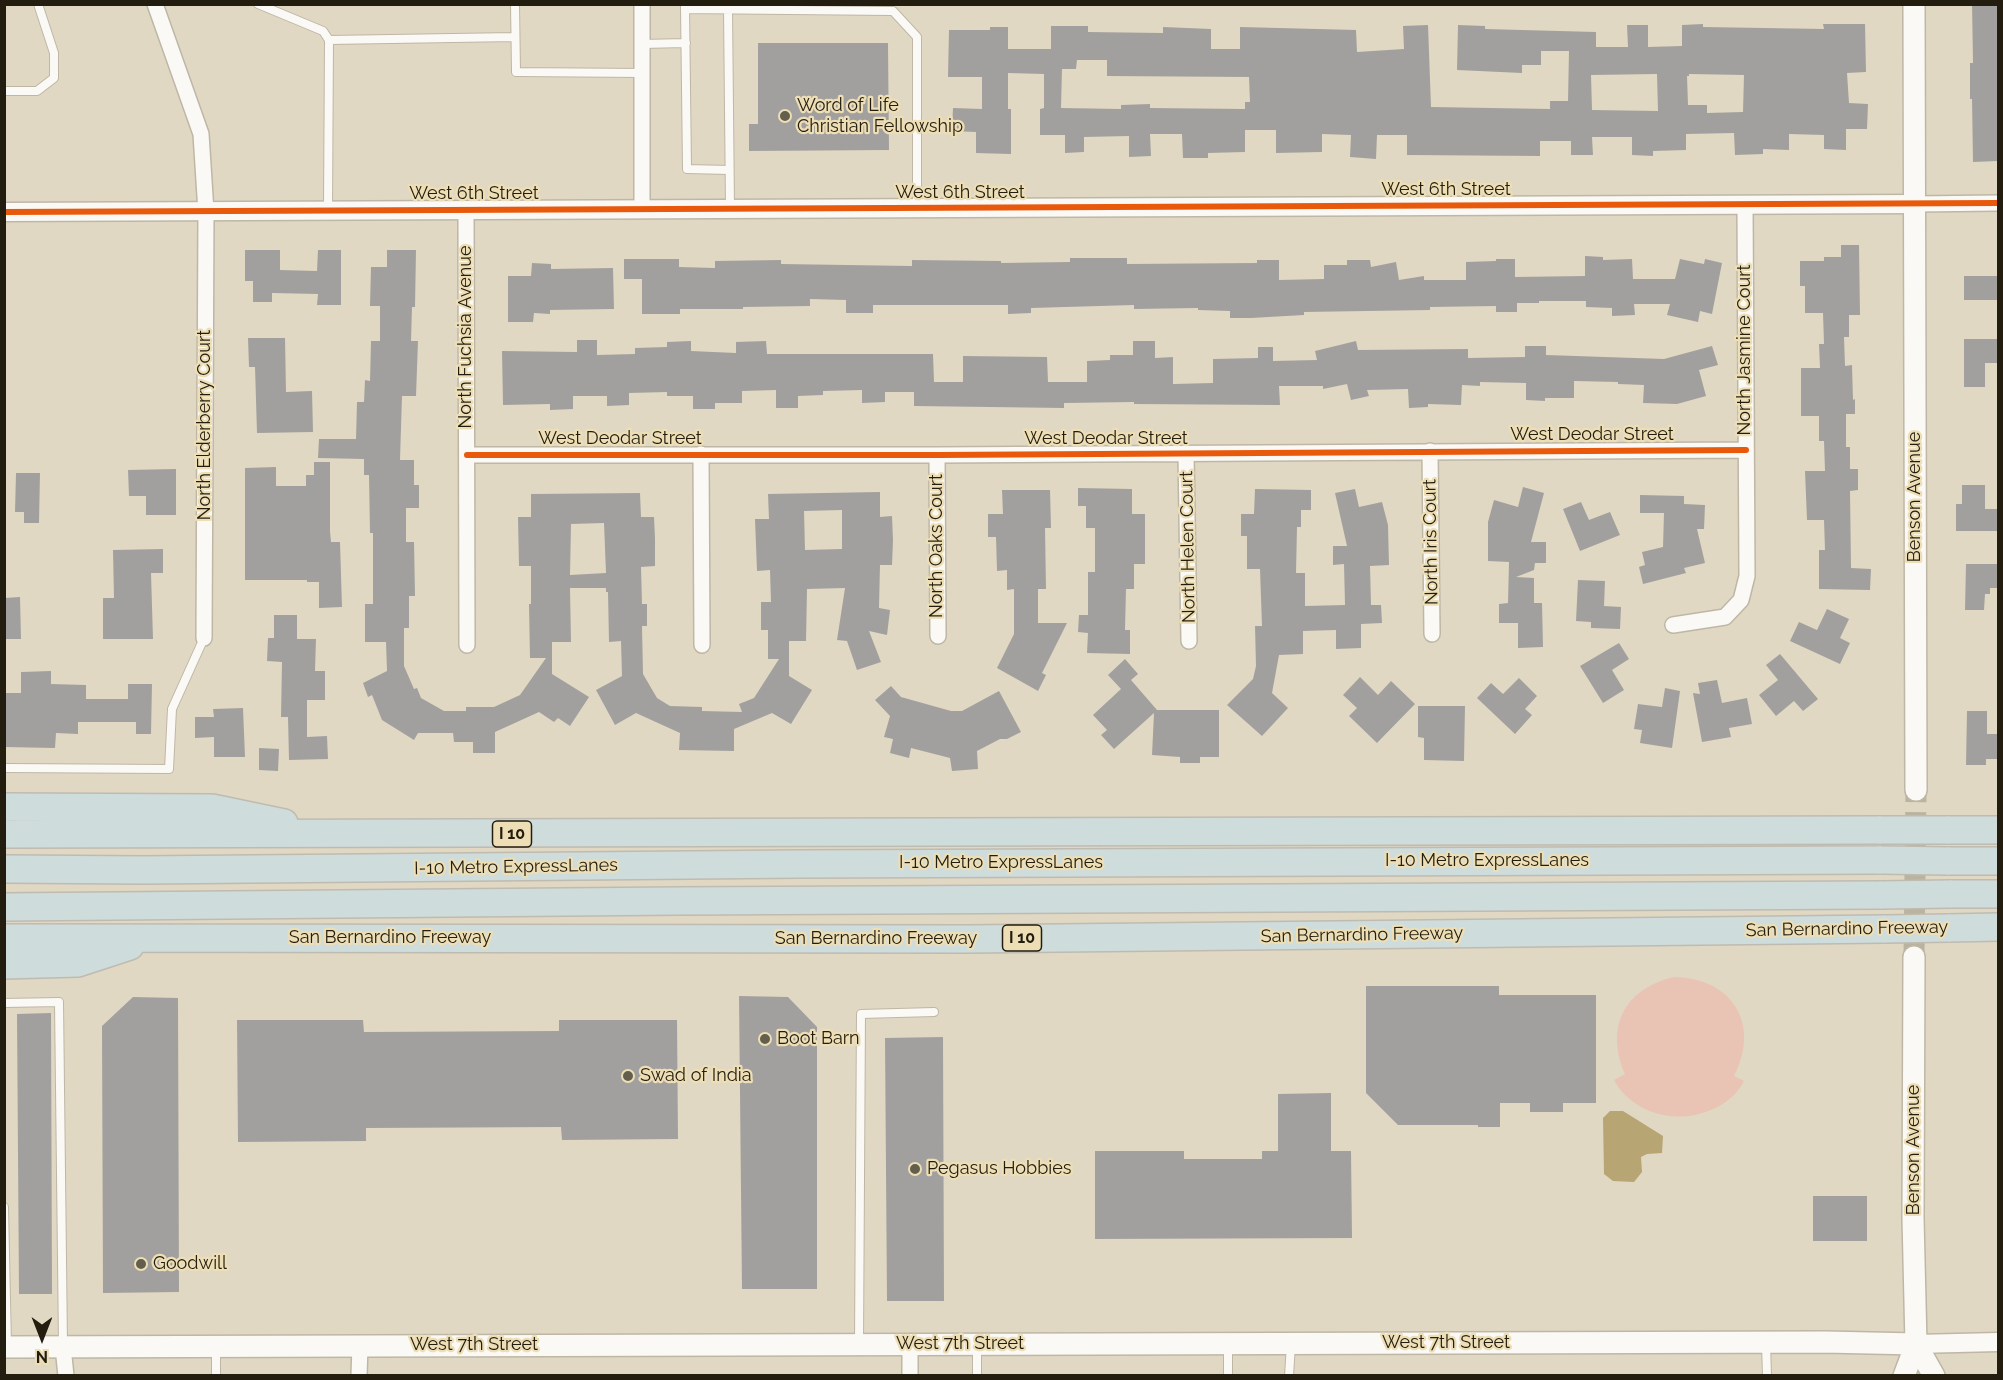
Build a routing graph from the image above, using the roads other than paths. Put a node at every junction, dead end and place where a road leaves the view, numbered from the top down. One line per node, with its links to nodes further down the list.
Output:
1 (38, 4): 15 (lane)
2 (154, 4): 26 (street, North Elderberry Court)
3 (258, 4): 11 (lane)
4 (515, 4): 10 (lane)
5 (642, 4): 13 (street)
6 (1914, 4): 19 (main road, Benson Avenue)
7 (685, 7): 9 (lane); 12 (lane)
8 (812, 7): 9 (lane); 23 (lane)
9 (728, 9): 16 (lane)
10 (515, 37): 11 (lane); 14 (lane)
11 (329, 40): 24 (lane)
12 (686, 43): 13 (lane); 16 (lane)
13 (642, 44): 14 (street)
14 (642, 73): 21 (street)
15 (4, 92)
16 (729, 170): 22 (lane)
17 (1998, 203): 19 (street)
18 (1745, 204): 19 (street, West 6th Street); 23 (street, West 6th Street); 27 (street, North Jasmine Court)
19 (1915, 204): 41 (main road, Benson Avenue)
20 (466, 208): 21 (street, West 6th Street); 24 (street, West 6th Street); 31 (street, North Fuchsia Avenue)
21 (642, 208): 22 (street, West 6th Street)
22 (730, 208): 23 (street, West 6th Street)
23 (917, 208)
24 (328, 210): 26 (street, West 6th Street)
25 (4, 212): 26 (street, West 6th Street)
26 (206, 212): 36 (street, North Elderberry Court)
27 (1746, 450): 28 (street, West Deodar Street); 33 (street, North Jasmine Court)
28 (1430, 451): 30 (street, West Deodar Street); 34 (street, North Iris Court)
29 (701, 454): 31 (street, West Deodar Street); 32 (street, West Deodar Street); 39 (street)
30 (1186, 454): 32 (street, West Deodar Street); 37 (street, North Helen Court)
31 (466, 455): 38 (street, North Fuchsia Avenue)
32 (937, 455): 35 (street, North Oaks Court)
33 (1673, 626)
34 (1432, 634)
35 (938, 636)
36 (204, 638): 40 (lane)
37 (1190, 641)
38 (467, 645)
39 (702, 645)
40 (4, 768)
41 (1916, 790)
42 (4, 807): 45 (highway)
43 (1998, 830): 45 (highway, I 10, bridge)
44 (4, 834): 45 (highway, I 10)
45 (338, 835)
46 (1998, 861): 47 (highway, I-10 Metro ExpressLanes, bridge)
47 (4, 869)
48 (1998, 894): 49 (highway, I-10 Metro ExpressLanes, bridge)
49 (4, 907)
50 (1998, 927): 52 (highway, San Bernardino Freeway / I 10, bridge)
51 (4, 938): 52 (highway, San Bernardino Freeway / I 10)
52 (157, 938): 54 (highway)
53 (1914, 957): 65 (main road, Benson Avenue)
54 (4, 965)
55 (4, 1003): 69 (lane)
56 (934, 1012): 63 (lane)
57 (4, 1207): 68 (lane)
58 (1766, 1342): 62 (main road, West 7th Street); 65 (main road, West 7th Street); 77 (lane)
59 (1998, 1342): 65 (street)
60 (977, 1343): 61 (main road, West 7th Street); 64 (main road, West 7th Street); 74 (lane)
61 (1228, 1343): 62 (main road, West 7th Street); 75 (lane)
62 (1291, 1343): 76 (lane)
63 (859, 1344): 64 (main road, West 7th Street); 66 (main road, West 7th Street)
64 (910, 1344): 73 (street)
65 (1916, 1344): 78 (main road, Benson Avenue); 79 (main road, Benson Avenue)
66 (360, 1345): 67 (main road, West 7th Street); 72 (street)
67 (216, 1346): 69 (main road, West 7th Street); 71 (lane)
68 (6, 1347): 69 (main road, West 7th Street)
69 (63, 1347): 70 (street)
70 (66, 1376)
71 (216, 1376)
72 (359, 1376)
73 (910, 1376)
74 (977, 1376)
75 (1228, 1376)
76 (1289, 1376)
77 (1767, 1376)
78 (1904, 1376)
79 (1934, 1376)

